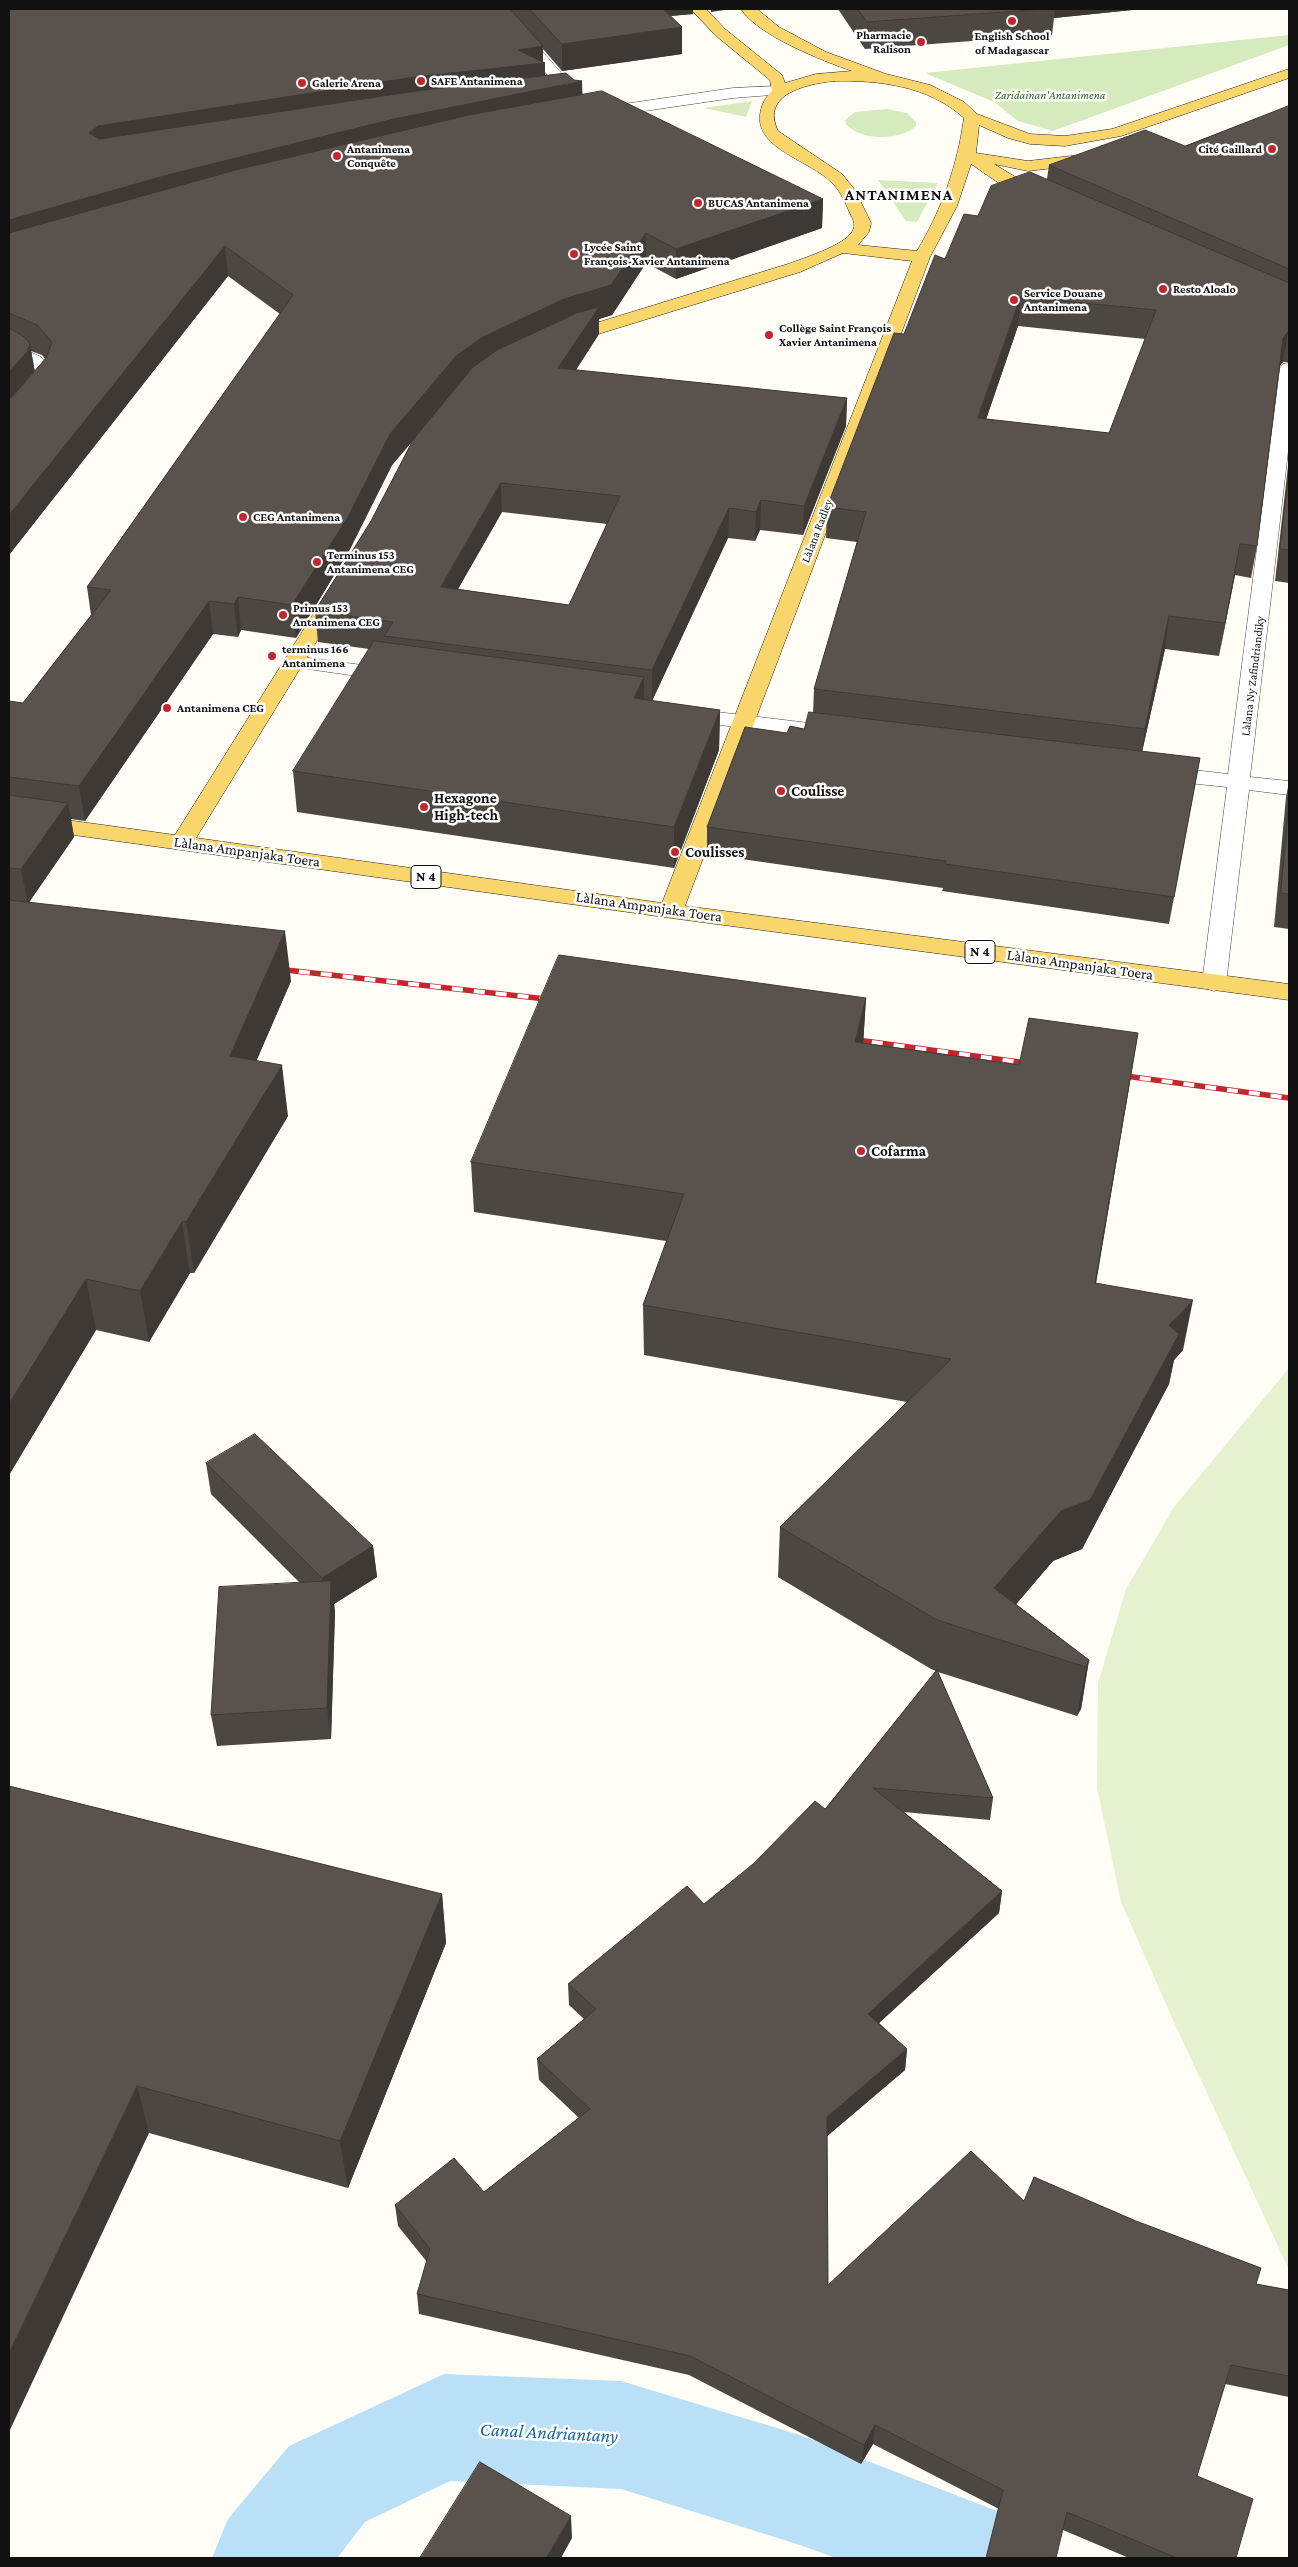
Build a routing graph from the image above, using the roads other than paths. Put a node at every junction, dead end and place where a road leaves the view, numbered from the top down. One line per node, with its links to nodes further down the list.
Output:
1 (497, 9): 7 (street)
2 (698, 9): 6 (main road)
3 (748, 9): 5 (main road)
4 (1289, 73): 10 (main road)
5 (881, 77): 6 (main road); 10 (main road)
6 (779, 91): 9 (street); 13 (main road)
7 (572, 94): 8 (street); 9 (street)
8 (553, 96)
9 (598, 113): 11 (street)
10 (972, 117): 12 (main road, Làlana Radley)
11 (572, 118)
12 (968, 155): 12 (main road); 14 (main road, Làlana Radley)
13 (842, 248): 14 (main road); 15 (main road)
14 (922, 257): 23 (main road, Làlana Radley)
15 (546, 346)
16 (9, 347): 18 (street)
17 (1289, 368): 26 (street, Làlana Ny Zafindriandiky)
18 (9, 423)
19 (347, 574): 20 (main road)
20 (294, 662): 21 (street); 29 (main road)
21 (412, 678)
22 (666, 711): 23 (street)
23 (744, 722): 24 (street); 30 (main road, Làlana Radley)
24 (843, 734)
25 (1141, 770): 26 (street)
26 (1240, 783): 27 (street); 31 (street, Làlana Ny Zafindriandiky)
27 (1289, 788)
28 (9, 819): 29 (main road, Làlana Ampanjaka Toera / N 4)
29 (181, 844): 30 (main road, Làlana Ampanjaka Toera / N 4)
30 (672, 910): 31 (main road, Làlana Ampanjaka Toera / N 4)
31 (1214, 983): 32 (main road, Làlana Ampanjaka Toera / N 4)
32 (1289, 992)

